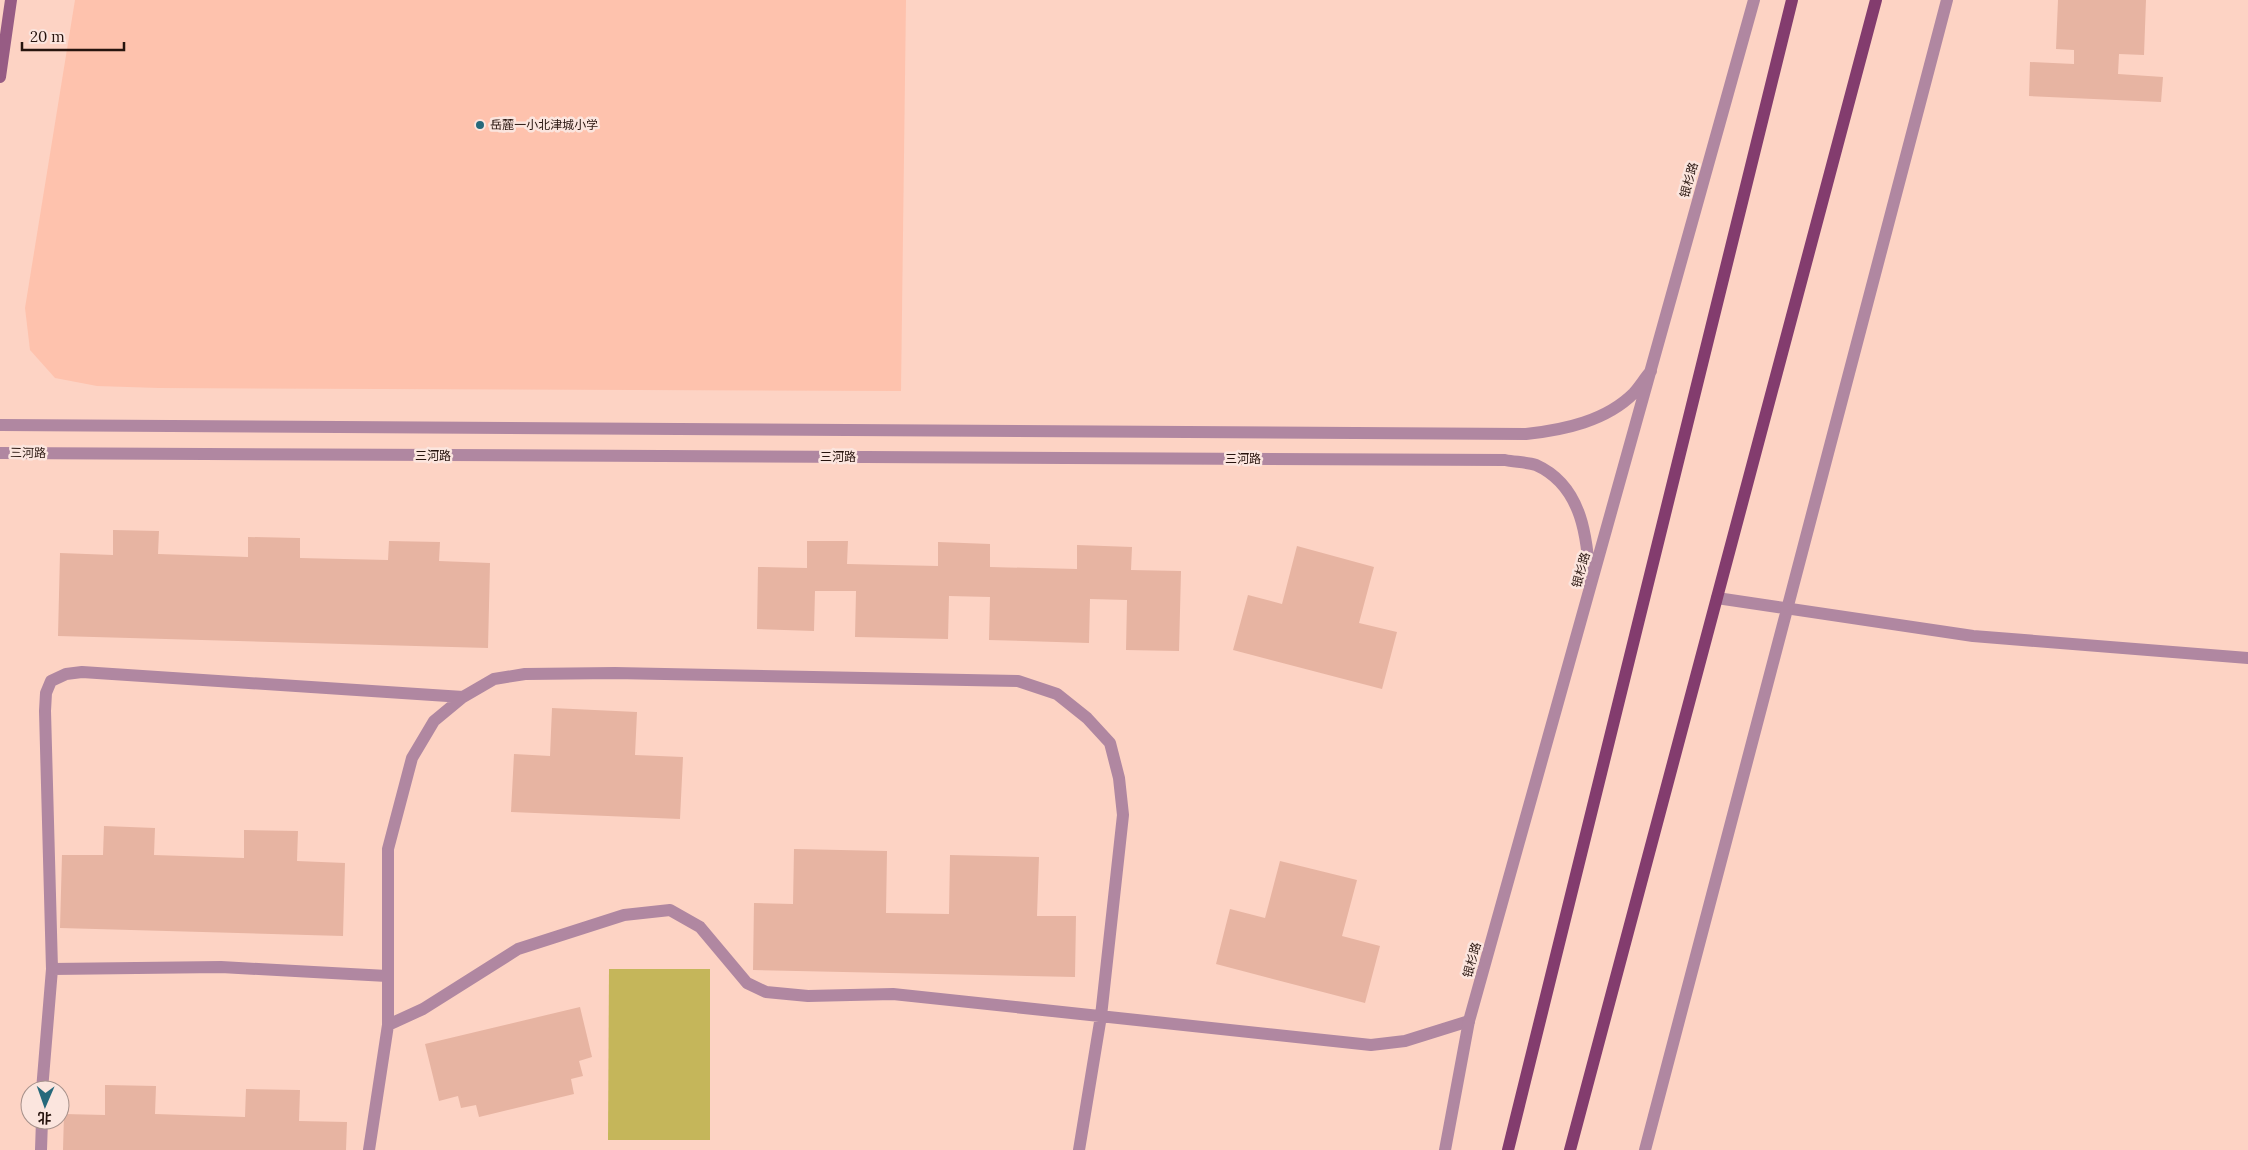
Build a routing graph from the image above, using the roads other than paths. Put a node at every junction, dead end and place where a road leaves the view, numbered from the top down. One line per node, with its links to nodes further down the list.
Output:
1 (11, 0): 6 (main road)
2 (1754, 0): 7 (street, 银杉路)
3 (1792, 0): 26 (main road)
4 (1876, 0): 11 (main road)
5 (1947, 0): 12 (street)
6 (0, 76)
7 (1650, 371): 8 (street); 10 (street, 银杉路)
8 (0, 425)
9 (0, 453): 10 (street, 三河路)
10 (1590, 586): 18 (street, 银杉路)
11 (1717, 598): 12 (street); 27 (main road)
12 (1788, 608): 13 (street); 28 (street)
13 (2248, 658)
14 (463, 697): 15 (street); 16 (street); 17 (street)
15 (52, 969): 16 (street); 20 (street)
16 (387, 976): 19 (street)
17 (1101, 1016): 18 (street); 19 (street); 24 (street)
18 (1470, 1021): 25 (street, 银杉路)
19 (388, 1025): 23 (street)
20 (43, 1080)
21 (42, 1130): 22 (street)
22 (42, 1150)
23 (369, 1150)
24 (1078, 1150)
25 (1445, 1150)
26 (1508, 1150)
27 (1570, 1150)
28 (1645, 1150)

